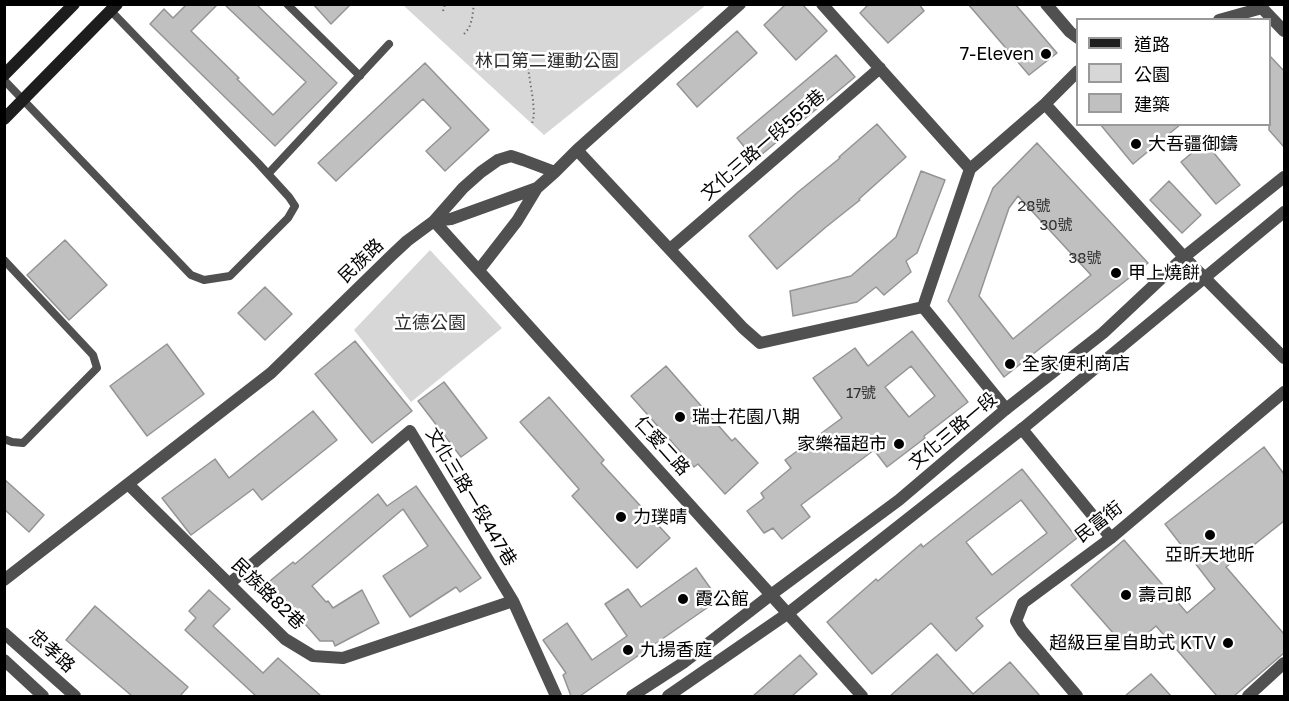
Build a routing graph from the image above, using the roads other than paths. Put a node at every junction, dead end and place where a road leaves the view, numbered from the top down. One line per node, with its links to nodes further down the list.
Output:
1 (74, 4): 14 (main road)
2 (287, 4): 15 (lane)
3 (822, 4): 12 (street)
4 (1046, 4): 10 (street)
5 (1263, 6): 8 (street); 9 (street)
6 (734, 7): 20 (street)
7 (114, 8): 17 (main road); 23 (lane)
8 (1225, 18)
9 (1284, 31)
10 (1076, 37)
11 (389, 44): 15 (lane)
12 (880, 68): 21 (street); 28 (street, 文化三路一段555巷)
13 (1076, 71): 18 (street)
14 (4, 75)
15 (360, 76): 23 (lane)
16 (4, 80): 17 (lane)
17 (24, 99): 19 (main road); 23 (lane)
18 (1045, 104): 21 (street); 29 (street)
19 (4, 119)
20 (577, 150): 22 (street); 28 (street)
21 (970, 169): 33 (street)
22 (555, 172): 25 (street); 27 (street, 民族路)
23 (268, 174)
24 (1284, 177): 29 (street, 文化三路一段)
25 (537, 188): 27 (street); 31 (street)
26 (1284, 212): 32 (street)
27 (434, 221): 31 (street, 仁愛二路); 39 (street, 民族路)
28 (670, 249): 33 (street)
29 (1184, 257): 32 (street); 36 (street, 文化三路一段)
30 (4, 260): 38 (lane)
31 (479, 270): 43 (street, 仁愛二路)
32 (1204, 277): 34 (street); 37 (street)
33 (923, 307): 36 (street)
34 (1284, 358)
35 (1284, 392): 40 (street, 民富街)
36 (1006, 409): 43 (street, 文化三路一段)
37 (1022, 429): 40 (street); 45 (street)
38 (4, 439)
39 (128, 484): 41 (street, 民族路); 42 (street, 民族路82巷)
40 (1111, 538): 49 (street, 民富街)
41 (4, 580)
42 (230, 584): 44 (street, 民族路82巷); 44 (street, 文化三路一段447巷)
43 (772, 594): 45 (street, 仁愛二路); 53 (street, 文化三路一段)
44 (513, 601): 52 (street, 文化三路一段447巷)
45 (787, 614): 54 (street); 55 (street, 仁愛二路)
46 (4, 633): 51 (street, 忠孝路)
47 (4, 660): 50 (street)
48 (1284, 663): 56 (street)
49 (1073, 695)
50 (43, 696)
51 (75, 696)
52 (556, 696)
53 (632, 696)
54 (668, 696)
55 (862, 696)
56 (1248, 696)

